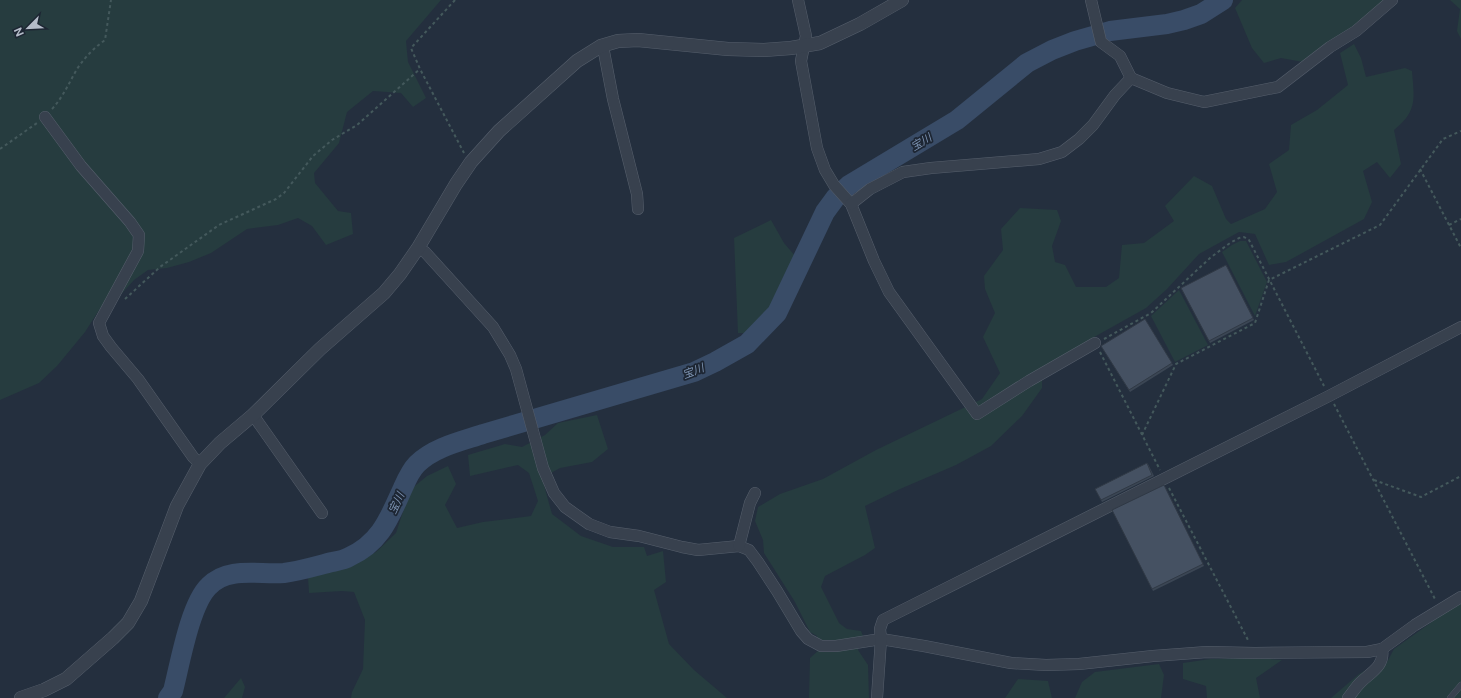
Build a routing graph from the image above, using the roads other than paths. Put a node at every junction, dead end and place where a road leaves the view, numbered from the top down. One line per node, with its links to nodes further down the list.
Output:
1 (798, 0): 5 (street)
2 (902, 0): 5 (street)
3 (1091, 0): 7 (street)
4 (1392, 0): 7 (street)
5 (805, 45): 6 (street); 9 (street)
6 (601, 46): 10 (street); 11 (street)
7 (1131, 78): 9 (street)
8 (45, 117): 15 (street)
9 (851, 204): 13 (street)
10 (638, 209)
11 (418, 248): 14 (street); 18 (street)
12 (1461, 327): 20 (street)
13 (1095, 343)
14 (253, 415): 15 (street); 17 (street)
15 (200, 464): 23 (street)
16 (755, 493): 18 (street)
17 (322, 514)
18 (739, 546): 20 (street)
19 (1461, 597): 21 (street)
20 (881, 640): 21 (street); 24 (street)
21 (1382, 649): 25 (street)
22 (1461, 685): 26 (lane)
23 (21, 698)
24 (877, 698)
25 (1348, 698)
26 (1450, 698)

